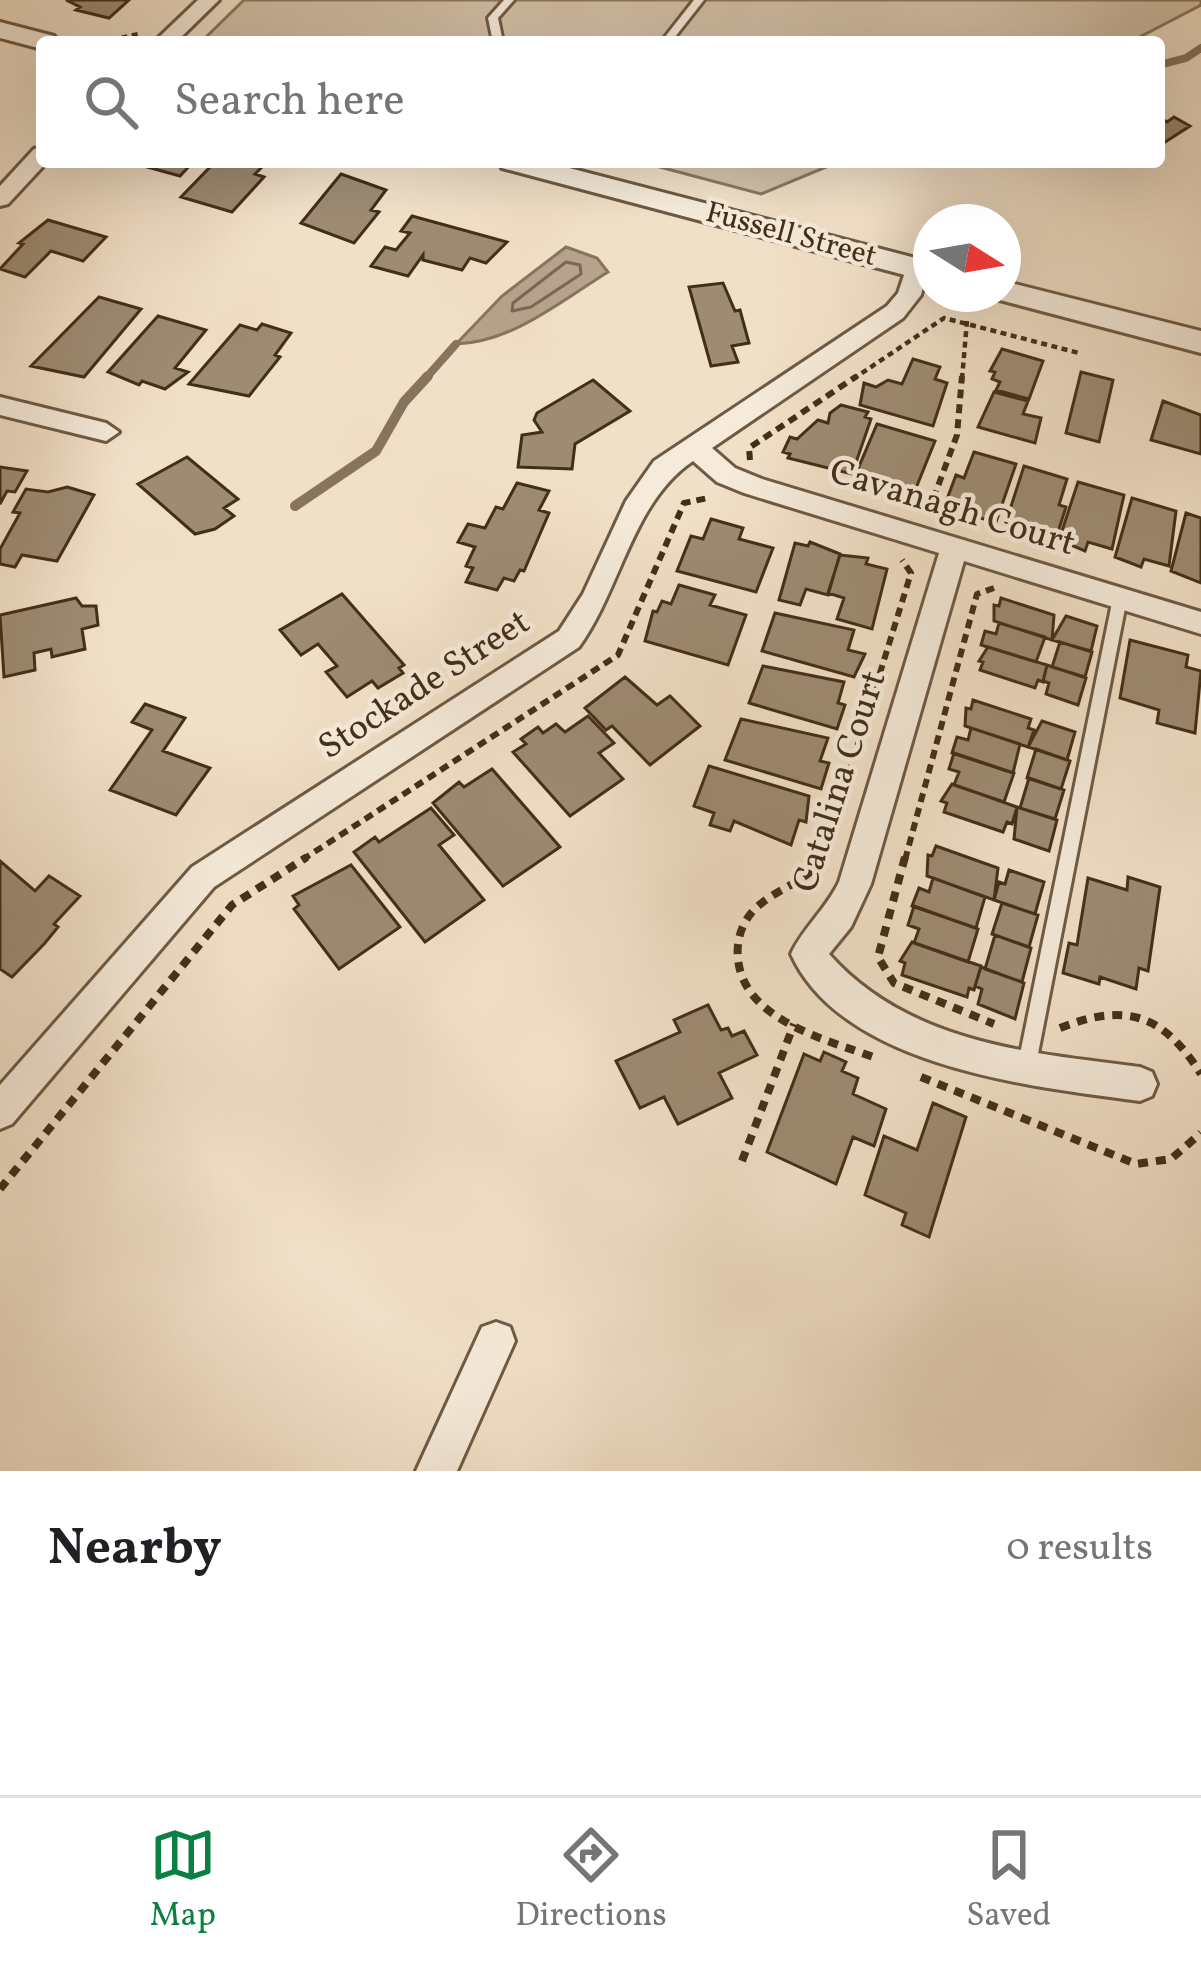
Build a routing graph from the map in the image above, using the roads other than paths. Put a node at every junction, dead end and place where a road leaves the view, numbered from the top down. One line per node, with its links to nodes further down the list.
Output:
1 (209, 0): 5 (street)
2 (509, 0): 6 (lane)
3 (699, 0): 7 (lane)
4 (0, 30): 8 (street)
5 (170, 36)
6 (496, 36)
7 (671, 36)
8 (36, 40)
9 (36, 160): 11 (street)
10 (541, 168): 12 (street, Fussell Street)
11 (0, 199)
12 (913, 267)
13 (913, 289): 18 (street, Stockade Street)
14 (1021, 296): 15 (street)
15 (1201, 342)
16 (0, 406): 17 (street)
17 (106, 432)
18 (692, 446): 19 (street, Cavanagh Court); 24 (street, Stockade Street)
19 (954, 548): 20 (street, Cavanagh Court); 22 (street, Catalina Court)
20 (1120, 598): 21 (street, Cavanagh Court); 22 (lane)
21 (1201, 623)
22 (1026, 1069): 23 (street, Catalina Court)
23 (1140, 1084)
24 (0, 1112)
25 (496, 1342): 26 (street)
26 (436, 1471)

